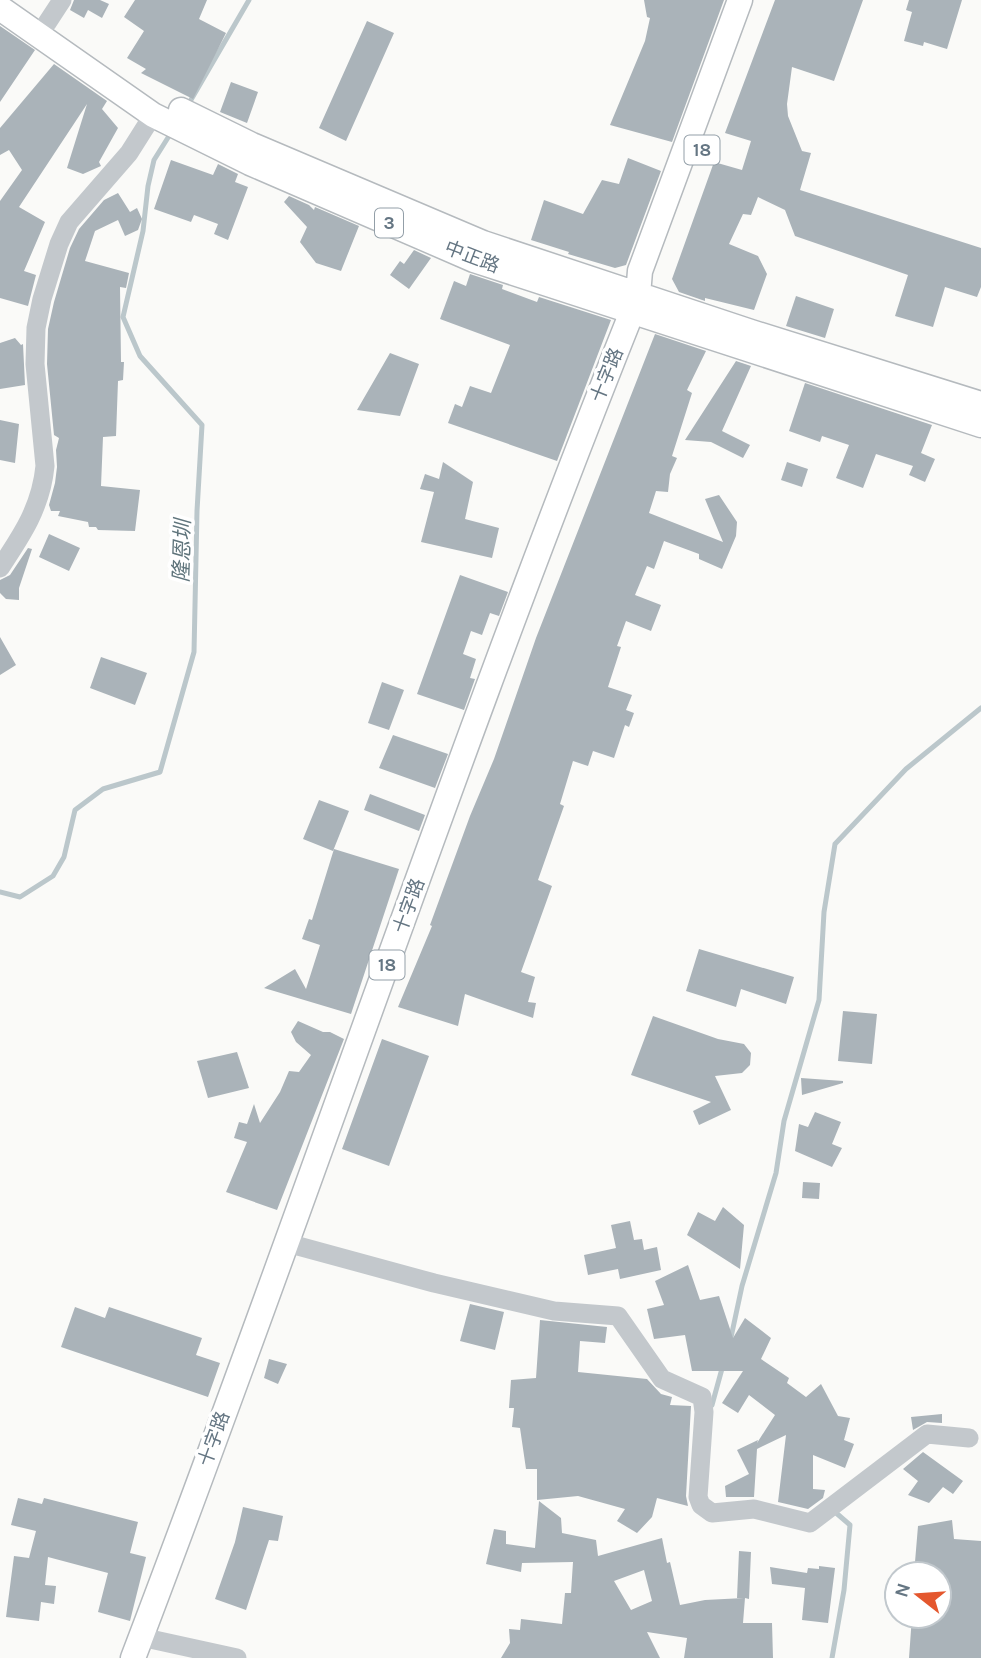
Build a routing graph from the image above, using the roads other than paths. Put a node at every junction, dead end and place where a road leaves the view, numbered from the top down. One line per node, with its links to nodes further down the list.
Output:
1 (17, 0): 6 (main road, 中正路 / 3)
2 (62, 0): 6 (street)
3 (740, 0): 8 (main road, 十字路 / 18)
4 (757, 0): 8 (main road, 十字路 / 18)
5 (0, 8): 6 (main road, 中正路 / 3)
6 (42, 29): 7 (main road, 中正路 / 3)
7 (157, 108): 8 (main road, 中正路 / 3); 11 (street)
8 (635, 303): 9 (main road, 中正路 / 3); 10 (main road, 中正路 / 3); 12 (main road, 十字路 / 18)
9 (981, 404)
10 (981, 425)
11 (0, 568)
12 (287, 1243): 13 (street); 14 (main road, 十字路 / 18)
13 (969, 1438)
14 (137, 1648): 15 (street)
15 (237, 1658)

